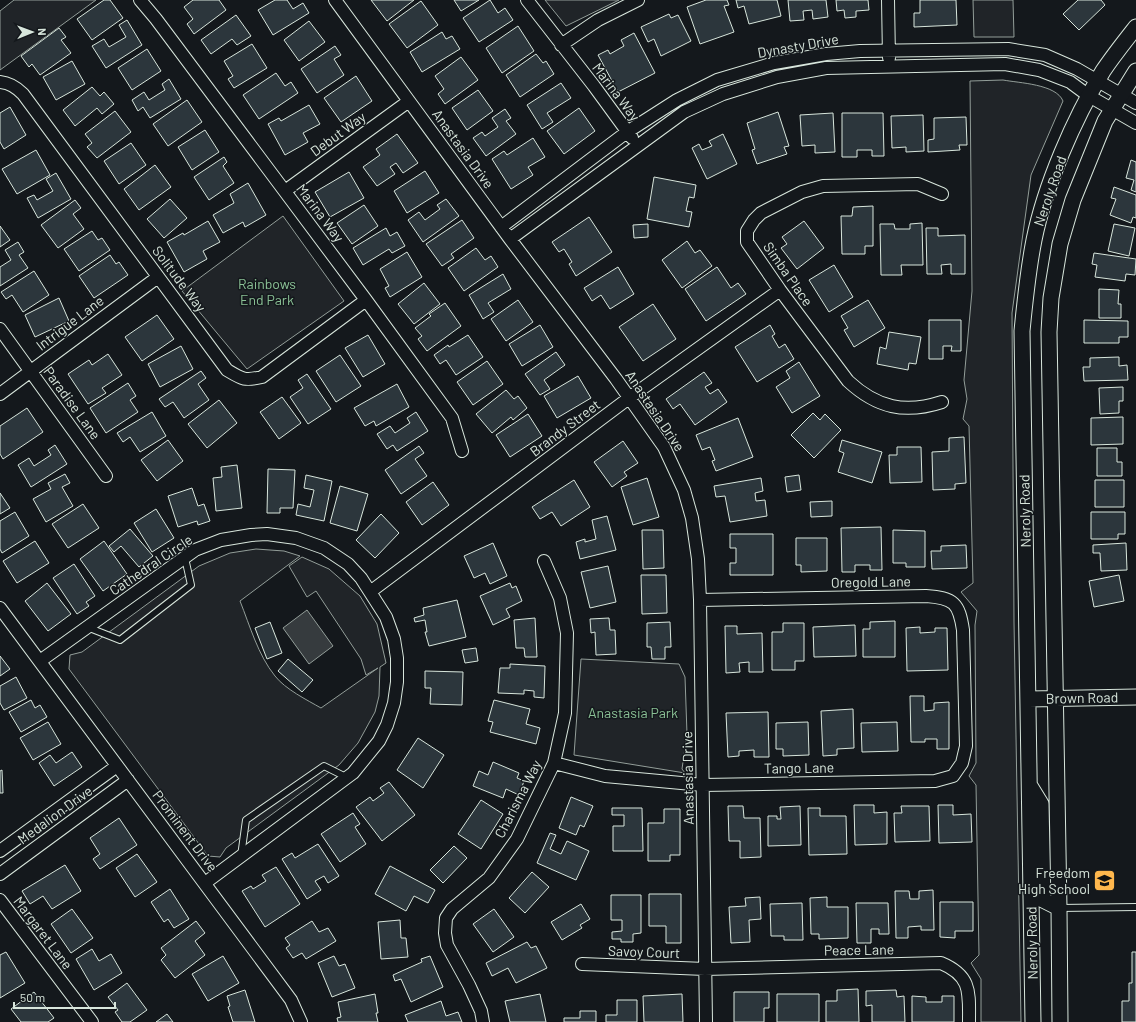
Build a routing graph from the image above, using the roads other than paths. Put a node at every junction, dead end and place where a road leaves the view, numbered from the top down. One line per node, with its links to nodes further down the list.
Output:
1 (140, 0): 21 (street, Marina Way)
2 (335, 0): 15 (street, Anastasia Drive)
3 (526, 0): 7 (street, Marina Way)
4 (638, 0): 7 (street)
5 (888, 0): 8 (street)
6 (1136, 27): 11 (street, Neroly Road)
7 (561, 45): 19 (street, Marina Way)
8 (889, 50): 9 (street); 11 (street, Dynasty Drive); 19 (street, Dynasty Drive)
9 (889, 67): 14 (street, Dynasty Drive); 20 (street, Dynasty Drive)
10 (1136, 72): 13 (street, Neroly Road)
11 (1098, 81): 13 (street, Dynasty Drive); 14 (street, Neroly Road)
12 (0, 82): 25 (street, Solitude Way)
13 (1121, 94): 16 (street, Dynasty Drive); 17 (street, Neroly Road)
14 (1089, 96): 17 (street, Dynasty Drive); 45 (street, Neroly Road)
15 (409, 101): 21 (street, Debut Way); 23 (street, Anastasia Drive)
16 (1136, 102)
17 (1112, 109): 18 (street, Dynasty Drive); 44 (street, Neroly Road)
18 (1136, 123)
19 (628, 132): 20 (street, Marina Way); 23 (street, Dynasty Drive)
20 (637, 146): 24 (street, Dynasty Drive)
21 (285, 191): 27 (street, Marina Way)
22 (942, 194): 26 (street, Simba Place)
23 (501, 227): 24 (street, Anastasia Drive)
24 (510, 239): 31 (street, Anastasia Drive)
25 (158, 277): 27 (street, Solitude Way); 29 (street, Intrigue Lane)
26 (780, 290): 31 (street, Brandy Street); 32 (street, Simba Place)
27 (366, 300): 33 (street, Marina Way)
28 (0, 329): 29 (street, Paradise Lane)
29 (31, 371): 30 (street, Intrigue Lane); 34 (street, Paradise Lane)
30 (0, 394)
31 (629, 398): 37 (street, Brandy Street); 38 (street, Anastasia Drive)
32 (942, 402)
33 (462, 451)
34 (106, 476)
35 (184, 558): 37 (street, Cathedral Circle); 40 (street, Cathedral Circle); 40 (lane)
36 (544, 561): 46 (street, Charisma Way)
37 (370, 592): 48 (street, Cathedral Circle)
38 (700, 600): 42 (street, Oregold Lane); 50 (street, Anastasia Drive)
39 (0, 608): 41 (street, Prominent Drive)
40 (87, 627): 41 (street, Cathedral Circle)
41 (40, 662): 47 (street, Prominent Drive)
42 (965, 687): 50 (street, Tango Lane)
43 (1136, 697): 44 (street, Brown Road)
44 (1055, 698): 45 (street, Brown Road); 58 (street, Neroly Road)
45 (1029, 699): 51 (street, Neroly Road)
46 (554, 763): 50 (street, Tango Lane); 63 (street, Charisma Way)
47 (117, 766): 49 (street, Prominent Drive); 52 (street, Medalion Drive)
48 (348, 778): 53 (street, Cathedral Circle); 53 (lane)
49 (128, 780): 54 (street, Medalion Drive); 55 (street, Prominent Drive)
50 (703, 785): 60 (street, Anastasia Drive)
51 (1030, 785): 58 (street); 66 (street, Neroly Road)
52 (0, 851)
53 (241, 856): 55 (street, Cathedral Circle)
54 (0, 874)
55 (205, 883): 62 (street, Prominent Drive)
56 (0, 900): 61 (street, Margaret Lane)
57 (1136, 907): 58 (lane)
58 (1059, 908): 67 (street, Neroly Road)
59 (582, 964): 60 (street, Savoy Court)
60 (705, 969): 64 (street, Anastasia Drive); 65 (street, Peace Lane)
61 (92, 1022)
62 (301, 1022)
63 (483, 1022)
64 (706, 1022)
65 (969, 1022)
66 (1033, 1022)
67 (1060, 1022)

